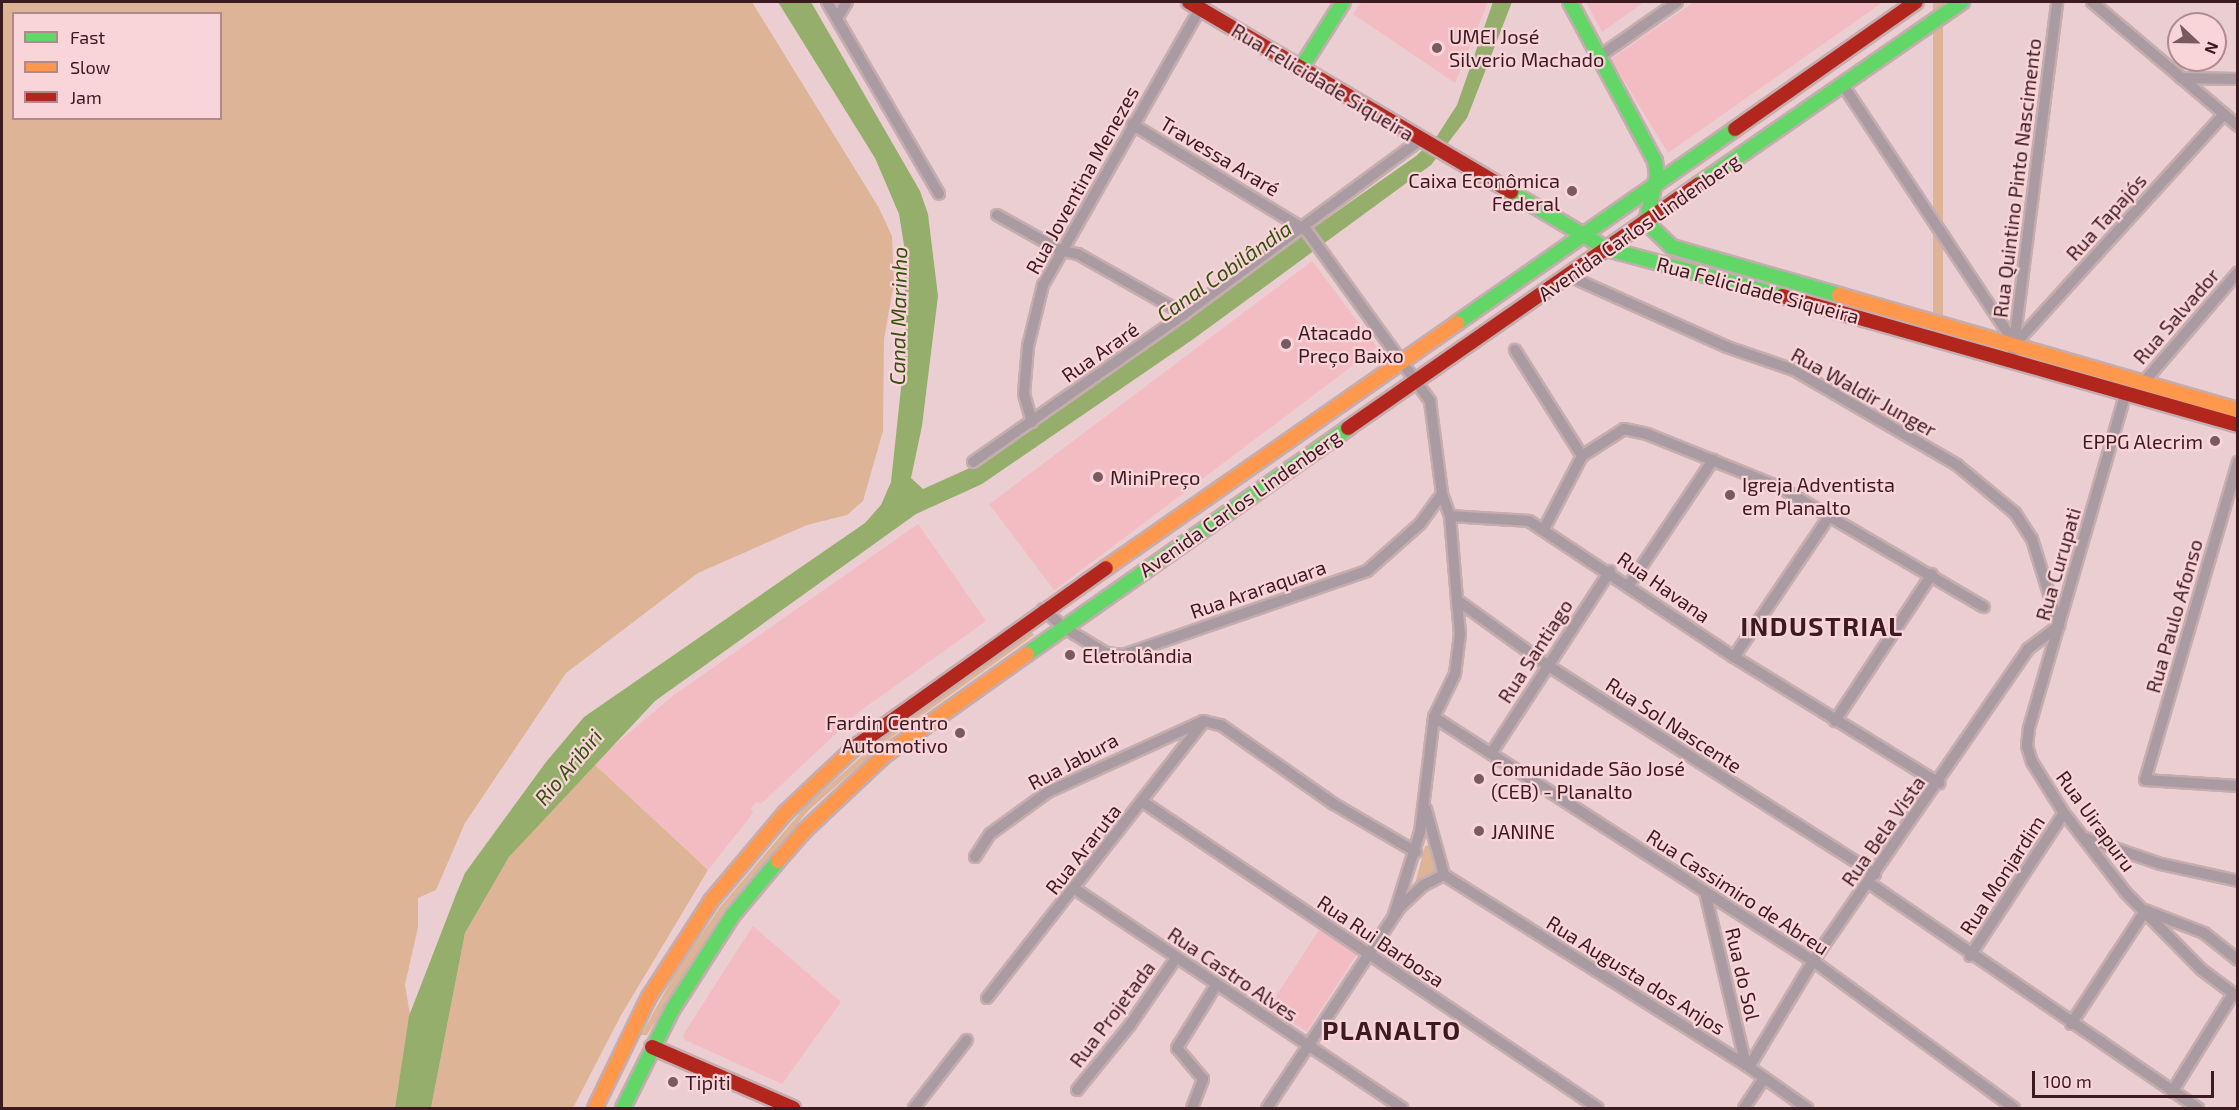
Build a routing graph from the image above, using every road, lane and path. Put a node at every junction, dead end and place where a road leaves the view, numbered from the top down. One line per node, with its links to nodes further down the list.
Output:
1 (827, 2): 11 (street)
2 (847, 2): 11 (street)
3 (1343, 2): 13 (main road)
4 (1570, 2): 12 (main road)
5 (1677, 2): 12 (street)
6 (1962, 2): 16 (main road, Avenida Carlos Lindenberg)
7 (2057, 2): 33 (street, Rua Quintino Pinto Nascimento)
8 (2092, 2): 14 (street)
9 (1911, 3): 21 (main road, Avenida Carlos Lindenberg)
10 (1198, 4): 13 (main road, Rua Felicidade Siqueira); 18 (street, Rua Joventina Menezes)
11 (837, 18): 22 (street)
12 (1600, 56): 21 (main road)
13 (1301, 68): 20 (main road, Rua Felicidade Siqueira)
14 (2181, 78): 15 (street); 17 (street)
15 (2238, 79)
16 (1843, 85): 25 (main road, Avenida Carlos Lindenberg); 33 (street)
17 (2224, 114): 19 (street); 33 (street, Rua Tapajós)
18 (1132, 124): 26 (street, Travessa Araré); 29 (street, Rua Joventina Menezes)
19 (2238, 126)
20 (1422, 141): 26 (street, Rua Araré); 27 (main road, Rua Felicidade Siqueira)
21 (1656, 183): 23 (main road, Avenida Carlos Lindenberg); 25 (main road)
22 (939, 194)
23 (1630, 201): 25 (main road, Rua Felicidade Siqueira); 27 (main road, Avenida Carlos Lindenberg)
24 (997, 215): 29 (street)
25 (1646, 222): 28 (main road, Avenida Carlos Lindenberg); 33 (main road, Rua Felicidade Siqueira)
26 (1305, 229): 32 (street, Rua Araré); 36 (street, Travessa Araré)
27 (1581, 234): 28 (main road, Rua Felicidade Siqueira); 36 (main road, Avenida Carlos Lindenberg)
28 (1607, 249): 31 (main road, Avenida Carlos Lindenberg); 35 (main road, Rua Felicidade Siqueira)
29 (1060, 250): 32 (street); 41 (street, Rua Joventina Menezes)
30 (2238, 272): 38 (street, Rua Salvador)
31 (1569, 276): 37 (main road, Avenida Carlos Lindenberg); 57 (street, Rua Waldir Junger)
32 (1184, 314): 41 (street, Rua Araré)
33 (2015, 344): 35 (street, Rua Quintino Pinto Nascimento); 38 (main road, Rua Felicidade Siqueira)
34 (1515, 350): 43 (street)
35 (2012, 358): 39 (main road, Rua Felicidade Siqueira)
36 (1401, 359): 37 (street, Travessa Araré); 56 (main road, Avenida Carlos Lindenberg)
37 (1418, 380): 47 (street, Travessa Araré); 58 (main road, Avenida Carlos Lindenberg)
38 (2143, 383): 40 (main road, Rua Felicidade Siqueira)
39 (2126, 392): 42 (main road, Rua Felicidade Siqueira); 57 (street, Rua Curupati)
40 (2238, 410)
41 (1032, 422): 45 (street, Rua Araré)
42 (2238, 425)
43 (1582, 456): 44 (street); 50 (street)
44 (1713, 460): 49 (street); 53 (street)
45 (973, 462)
46 (2238, 462): 67 (street, Rua Paulo Afonso)
47 (1442, 494): 48 (street, Travessa Araré); 58 (street, Rua Araraquara)
48 (1450, 516): 50 (street, Rua Havana); 54 (street, Travessa Araré)
49 (1830, 516): 52 (street); 59 (street)
50 (1544, 530): 51 (street, Rua Havana)
51 (1610, 572): 53 (street, Rua Havana); 60 (street, Rua Santiago)
52 (1932, 574): 55 (street); 63 (street)
53 (1629, 585): 59 (street, Rua Havana)
54 (1457, 600): 60 (street, Rua Sol Nascente); 61 (street, Travessa Araré)
55 (1984, 607)
56 (1043, 609): 58 (street, Rua Araraquara); 94 (main road, Avenida Carlos Lindenberg)
57 (2059, 626): 64 (street, Rua Curupati); 66 (street, Rua Bela Vista)
58 (1063, 627): 97 (main road, Avenida Carlos Lindenberg)
59 (1734, 657): 63 (street, Rua Havana)
60 (1547, 665): 65 (street, Rua Santiago); 77 (street, Rua Sol Nascente)
61 (1434, 717): 65 (street, Rua Cassimiro de Abreu); 68 (street, Travessa Araré)
62 (1204, 721): 69 (street, Rua Araruta); 74 (street); 75 (street, Rua Jabura)
63 (1835, 721): 66 (street, Rua Havana)
64 (2027, 746): 70 (street, Rua Uirapuru)
65 (1492, 752): 82 (street, Rua Cassimiro de Abreu)
66 (1939, 783): 77 (street, Rua Bela Vista)
67 (2238, 786)
68 (1424, 793): 71 (street, Travessa Araré); 73 (street)
69 (1143, 802): 80 (street, Rua Araruta); 85 (street, Rua Rui Barbosa)
70 (2064, 813): 72 (street, Rua Uirapuru); 86 (street, Rua Monjardim)
71 (1419, 838): 73 (street); 74 (street, Travessa Araré)
72 (2085, 838): 78 (street); 83 (street, Rua Uirapuru)
73 (1434, 843): 76 (street)
74 (1416, 852): 79 (street, Travessa Araré)
75 (975, 857)
76 (1444, 875): 81 (street); 98 (street, Rua Augusta dos Anjos)
77 (1872, 879): 86 (street, Rua Sol Nascente); 89 (street, Rua Bela Vista)
78 (2238, 881)
79 (1406, 885): 81 (street); 84 (street, Travessa Araré)
80 (1075, 889): 87 (street, Rua Castro Alves); 92 (street, Rua Araruta)
81 (1415, 892): 84 (street)
82 (1705, 892): 89 (street, Rua Cassimiro de Abreu); 98 (street, Rua do Sol)
83 (2146, 910): 88 (street, Rua Uirapuru); 91 (street, Rua Uirapuru); 93 (street)
84 (1394, 915): 85 (street)
85 (1370, 955): 96 (street); 110 (street, Rua Rui Barbosa)
86 (1970, 956): 93 (street, Rua Sol Nascente)
87 (1176, 958): 90 (street, Rua Castro Alves); 100 (street, Rua Projetada)
88 (2238, 960)
89 (1813, 961): 98 (street, Rua Bela Vista); 113 (street, Rua Cassimiro de Abreu)
90 (1216, 985): 96 (street, Rua Castro Alves); 107 (street)
91 (2235, 996): 101 (street)
92 (987, 998)
93 (2071, 1024): 101 (street, Rua Sol Nascente)
94 (628, 1037): 97 (main road); 103 (main road, Avenida Carlos Lindenberg)
95 (968, 1040): 106 (street)
96 (1309, 1046): 108 (street); 109 (street, Rua Castro Alves)
97 (652, 1047): 104 (main road, Avenida Carlos Lindenberg); 105 (main road)
98 (1748, 1066): 99 (street, Rua Augusta dos Anjos)
99 (1764, 1078): 111 (street); 112 (street, Rua Augusta dos Anjos)
100 (1077, 1090)
101 (2172, 1092): 102 (street, Rua Sol Nascente)
102 (2193, 1107)
103 (595, 1108)
104 (622, 1108)
105 (793, 1108)
106 (914, 1108)
107 (1192, 1108)
108 (1267, 1108)
109 (1402, 1108)
110 (1599, 1108)
111 (1744, 1108)
112 (1807, 1108)
113 (2014, 1108)

